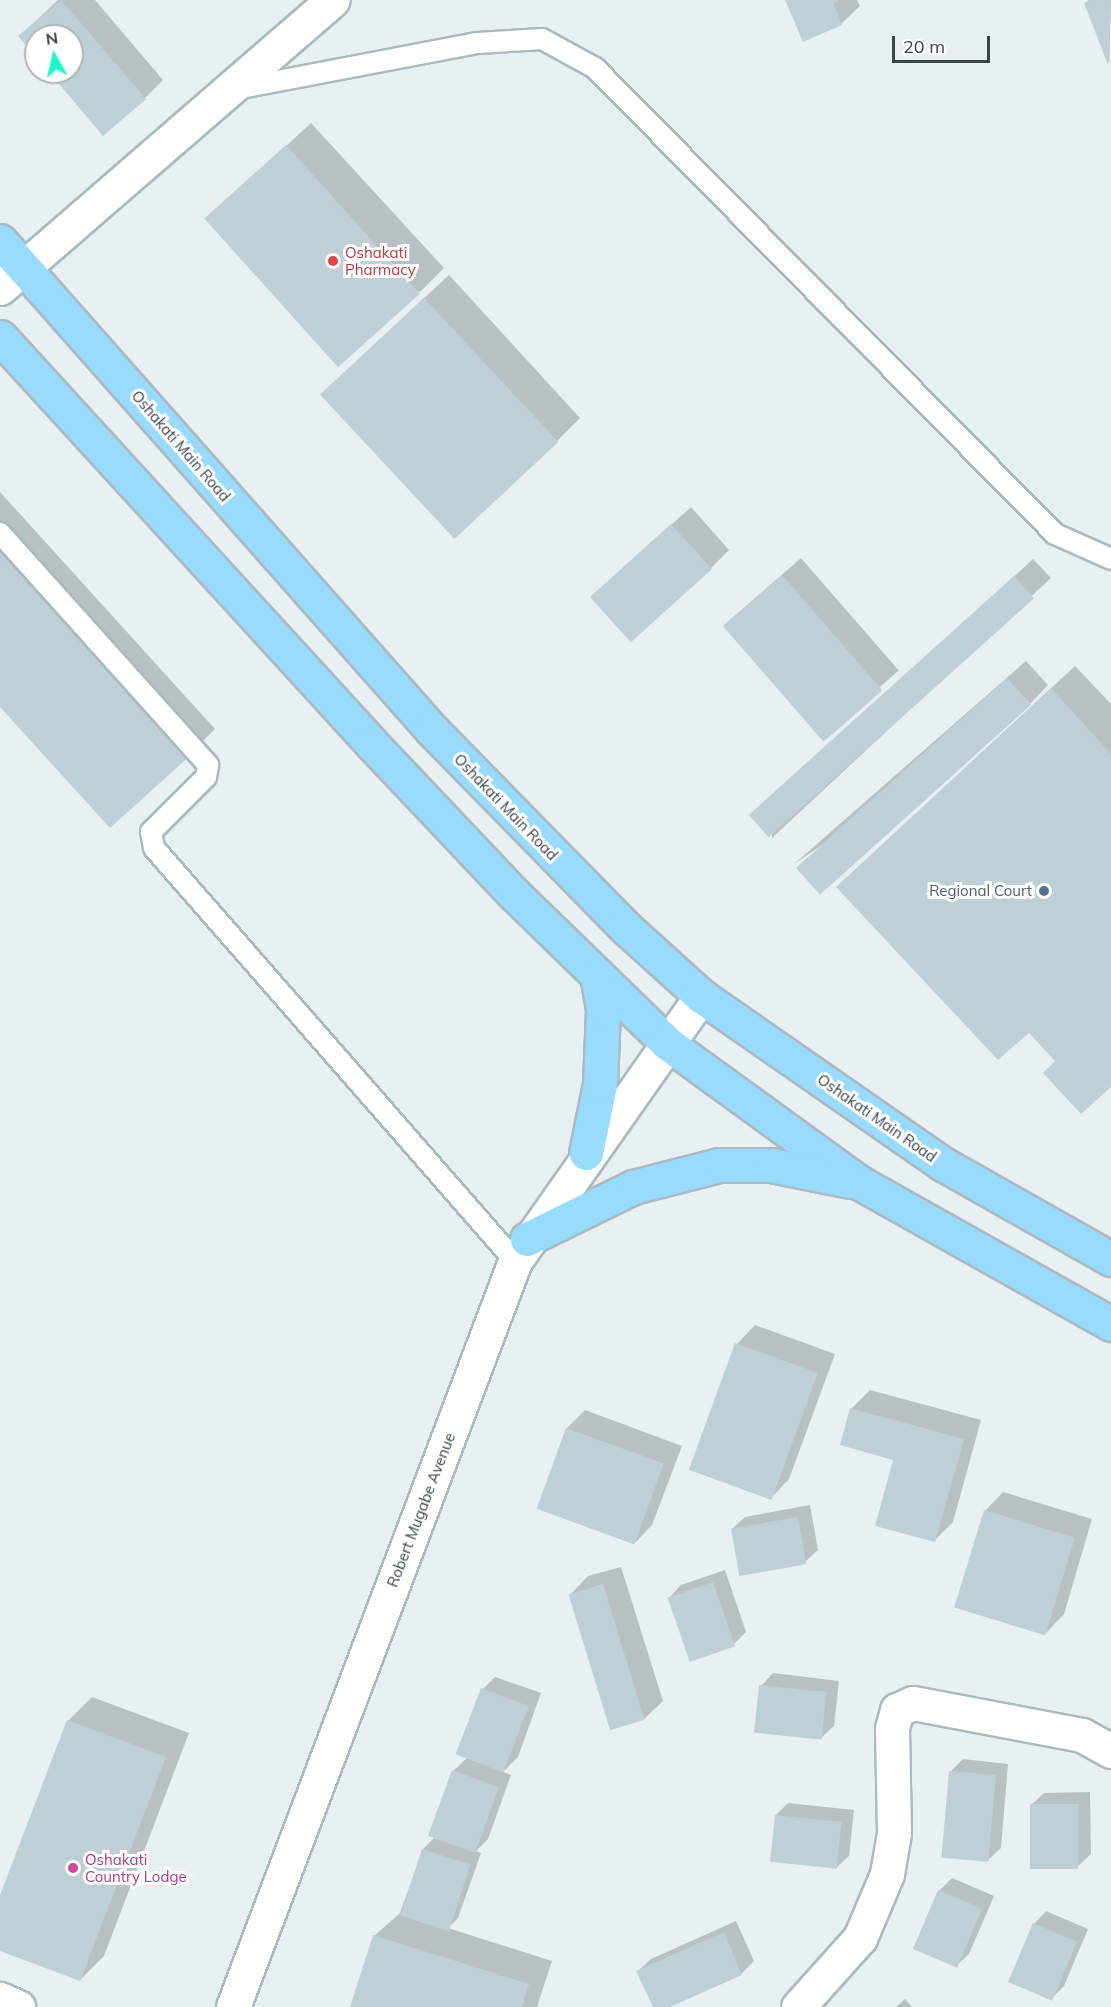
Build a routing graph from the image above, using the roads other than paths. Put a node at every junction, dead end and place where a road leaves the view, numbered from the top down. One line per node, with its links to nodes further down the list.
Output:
1 (333, 0): 2 (street)
2 (225, 91): 4 (street); 7 (lane)
3 (0, 241): 4 (main road, Oshakati Main Road)
4 (11, 277): 9 (main road, Oshakati Main Road)
5 (0, 337): 8 (main road)
6 (0, 533): 13 (lane)
7 (1111, 559)
8 (597, 975): 10 (main road); 11 (main road)
9 (701, 996): 10 (street, Robert Mugabe Avenue); 14 (main road, Oshakati Main Road)
10 (667, 1043): 11 (street, Robert Mugabe Avenue); 12 (main road)
11 (586, 1153): 13 (street, Robert Mugabe Avenue)
12 (860, 1183): 13 (main road); 15 (main road)
13 (521, 1250): 19 (street, Robert Mugabe Avenue)
14 (1111, 1258)
15 (1111, 1324)
16 (1111, 1751): 20 (street)
17 (0, 1999): 18 (street)
18 (18, 2007)
19 (233, 2007)
20 (798, 2007)

